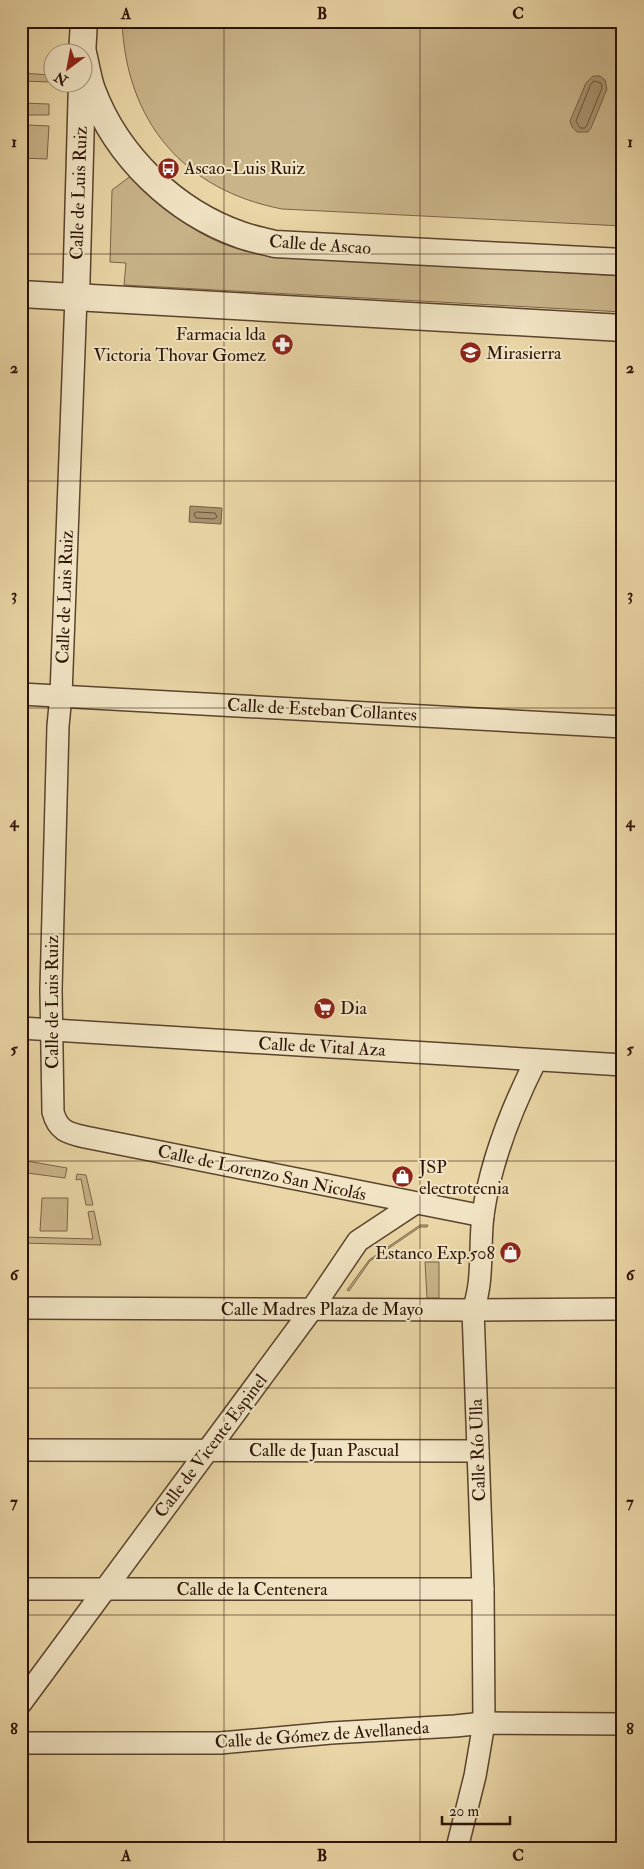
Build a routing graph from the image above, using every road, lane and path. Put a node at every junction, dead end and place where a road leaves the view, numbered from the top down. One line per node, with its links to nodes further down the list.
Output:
1 (84, 21): 2 (street)
2 (83, 42)
3 (92, 89): 5 (street, Calle de Ascao)
4 (82, 92): 7 (street, Calle de Luis Ruiz)
5 (623, 262)
6 (21, 294): 7 (street)
7 (76, 297): 8 (street); 10 (street, Calle de Luis Ruiz)
8 (623, 328)
9 (21, 694): 10 (street, Calle de Esteban Collantes)
10 (61, 696): 11 (street, Calle de Esteban Collantes); 13 (street, Calle de Luis Ruiz)
11 (623, 727)
12 (21, 1028): 13 (street, Calle de Vital Aza)
13 (52, 1031): 14 (street, Calle de Vital Aza); 16 (street, Calle de Luis Ruiz)
14 (536, 1060): 15 (street, Calle de Vital Aza); 18 (street, Calle Río Ulla)
15 (623, 1065)
16 (53, 1112): 17 (street, Calle de Lorenzo San Nicolás)
17 (414, 1204): 18 (street, Calle de Lorenzo San Nicolás); 20 (street, Calle de Vicente Espinel)
18 (483, 1216): 22 (street, Calle Río Ulla)
19 (21, 1308): 20 (street, Calle Madres Plaza de Mayo)
20 (312, 1309): 22 (street, Calle Madres Plaza de Mayo); 24 (street, Calle de Vicente Espinel)
21 (623, 1309): 22 (street, Calle Madres Plaza de Mayo)
22 (473, 1310): 25 (street, Calle Río Ulla)
23 (21, 1450): 24 (street, Calle de Juan Pascual)
24 (208, 1450): 25 (street, Calle de Juan Pascual); 28 (street, Calle de Vicente Espinel)
25 (478, 1451): 27 (street, Calle Río Ulla)
26 (21, 1589): 28 (street, Calle de la Centenera)
27 (483, 1589): 28 (street, Calle de la Centenera); 30 (street, Calle Río Ulla)
28 (103, 1590): 29 (street, Calle de Vicente Espinel)
29 (21, 1704)
30 (484, 1723): 31 (street, Calle de Gómez de Avellaneda); 32 (street, Calle de Gómez de Avellaneda); 33 (street, Calle Río Ulla)
31 (623, 1724)
32 (21, 1743)
33 (457, 1848)

